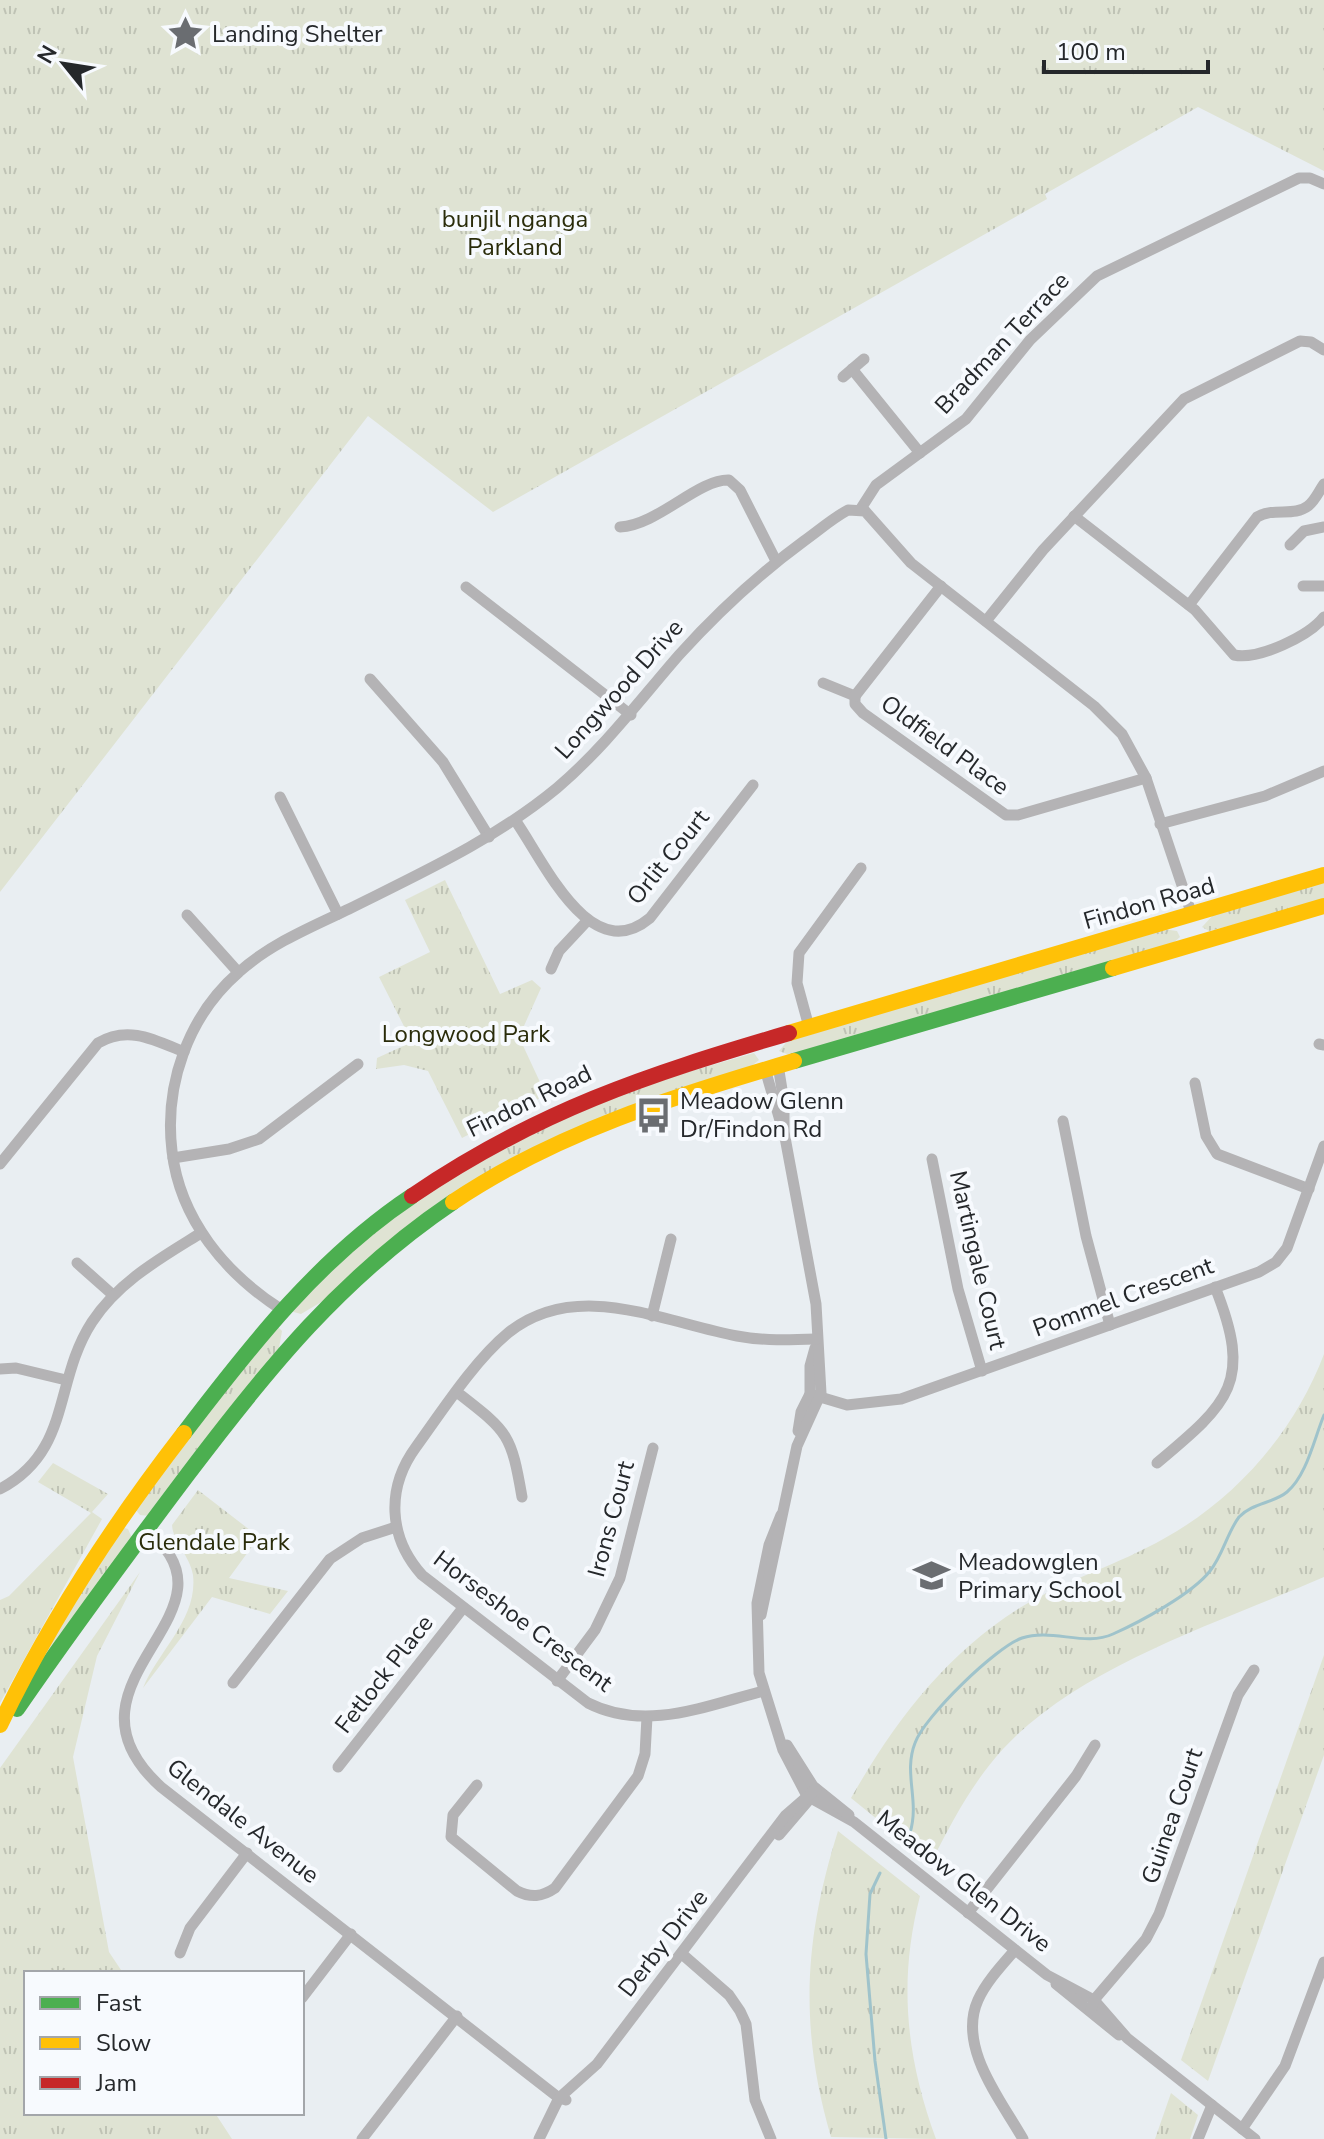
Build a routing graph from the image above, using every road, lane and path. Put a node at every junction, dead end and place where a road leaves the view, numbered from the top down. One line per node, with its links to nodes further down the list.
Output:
1 (1324, 184): 4 (street, Bradman Terrace)
2 (1324, 350): 8 (street)
3 (864, 359): 4 (street)
4 (920, 453): 6 (street, Bradman Terrace)
5 (1324, 484): 7 (street)
6 (860, 510): 13 (street, Longwood Drive); 14 (street)
7 (1302, 510): 11 (street); 18 (street)
8 (1074, 516): 18 (street); 20 (street)
9 (620, 527): 13 (street)
10 (1324, 527): 11 (street)
11 (1309, 529): 12 (street)
12 (1290, 545)
13 (776, 561): 24 (street, Longwood Drive)
14 (941, 586): 20 (street); 23 (street)
15 (1303, 586): 16 (street)
16 (1324, 586)
17 (466, 587): 24 (street)
18 (1189, 605): 19 (street)
19 (1324, 617)
20 (986, 621): 26 (street)
21 (370, 679): 31 (street)
22 (823, 683): 23 (street, Oldfield Place)
23 (855, 696): 26 (street, Oldfield Place)
24 (631, 715): 29 (street, Longwood Drive)
25 (1324, 771): 30 (street)
26 (1146, 778): 30 (street)
27 (753, 785): 38 (street, Orlit Court)
28 (280, 797): 35 (street)
29 (515, 820): 31 (street, Longwood Drive); 38 (street)
30 (1160, 824): 37 (street)
31 (489, 837): 35 (street, Longwood Drive)
32 (861, 868): 42 (street)
33 (1324, 875): 37 (main road, Findon Road)
34 (1324, 906): 39 (main road, Findon Road)
35 (338, 914): 41 (street, Longwood Drive)
36 (187, 915): 41 (street)
37 (1187, 916): 39 (main road); 42 (main road, Findon Road)
38 (587, 921): 40 (street)
39 (1198, 940): 46 (main road, Findon Road)
40 (551, 969)
41 (238, 972): 44 (street, Longwood Drive)
42 (809, 1027): 43 (main road, Findon Road)
43 (764, 1040): 46 (main road); 59 (main road, Findon Road)
44 (184, 1052): 50 (street, Longwood Drive); 52 (street)
45 (358, 1064): 50 (street)
46 (772, 1067): 62 (main road, Findon Road); 63 (street, Meadow Glen Drive)
47 (1195, 1083): 53 (street)
48 (1063, 1121): 61 (street)
49 (1324, 1146): 53 (street, Pommel Crescent)
50 (173, 1158): 54 (street, Longwood Drive)
51 (932, 1159): 65 (street, Martingale Court)
52 (0, 1164)
53 (1309, 1189): 57 (street, Pommel Crescent)
54 (201, 1233): 58 (street); 59 (street, Longwood Drive)
55 (671, 1239): 60 (street)
56 (77, 1263): 58 (street)
57 (1215, 1287): 61 (street, Pommel Crescent); 70 (street)
58 (113, 1295): 66 (street)
59 (279, 1314): 62 (main road); 73 (main road, Findon Road)
60 (652, 1316): 63 (street, Horseshoe Crescent); 67 (street, Horseshoe Crescent)
61 (1110, 1325): 65 (street, Pommel Crescent)
62 (300, 1332): 75 (main road, Findon Road)
63 (817, 1339): 68 (street, Meadow Glen Drive)
64 (0, 1369): 66 (street)
65 (982, 1371): 68 (street, Pommel Crescent)
66 (66, 1380): 71 (street)
67 (458, 1393): 72 (street); 74 (street, Horseshoe Crescent)
68 (816, 1395): 80 (street, Meadow Glen Drive)
69 (653, 1448): 78 (street, Irons Court)
70 (1157, 1463)
71 (0, 1489)
72 (522, 1497)
73 (122, 1513): 75 (main road); 82 (main road, Findon Road)
74 (396, 1527): 76 (street, Horseshoe Crescent); 79 (street)
75 (146, 1530): 83 (main road, Findon Road); 88 (street, Glendale Avenue)
76 (463, 1608): 78 (street, Horseshoe Crescent); 85 (street, Fetlock Place)
77 (1254, 1670): 96 (street, Guinea Court)
78 (557, 1681): 81 (street, Horseshoe Crescent)
79 (233, 1683)
80 (763, 1691): 81 (street, Horseshoe Crescent); 87 (street, Meadow Glen Drive)
81 (647, 1717): 86 (street)
82 (0, 1725)
83 (0, 1733)
84 (1095, 1745): 89 (street)
85 (338, 1767)
86 (477, 1785)
87 (811, 1794): 89 (street, Meadow Glen Drive); 93 (street, Derby Drive)
88 (247, 1853): 90 (street, Glendale Avenue); 92 (street)
89 (968, 1913): 91 (street, Meadow Glen Drive)
90 (351, 1934): 95 (street); 97 (street, Glendale Avenue)
91 (1015, 1950): 96 (street, Meadow Glen Drive); 104 (street)
92 (180, 1953)
93 (680, 1958): 98 (street, Derby Drive); 103 (street)
94 (1324, 1962): 100 (street)
95 (304, 1995)
96 (1095, 2005): 99 (street, Meadow Glen Drive)
97 (457, 2016): 98 (street, Glendale Avenue); 101 (street)
98 (563, 2098): 102 (street, Derby Drive)
99 (1212, 2105): 100 (street, Meadow Glen Drive); 105 (street)
100 (1242, 2129): 106 (street, Meadow Glen Drive)
101 (362, 2139)
102 (539, 2139)
103 (771, 2139)
104 (1023, 2139)
105 (1198, 2139)
106 (1255, 2139)

